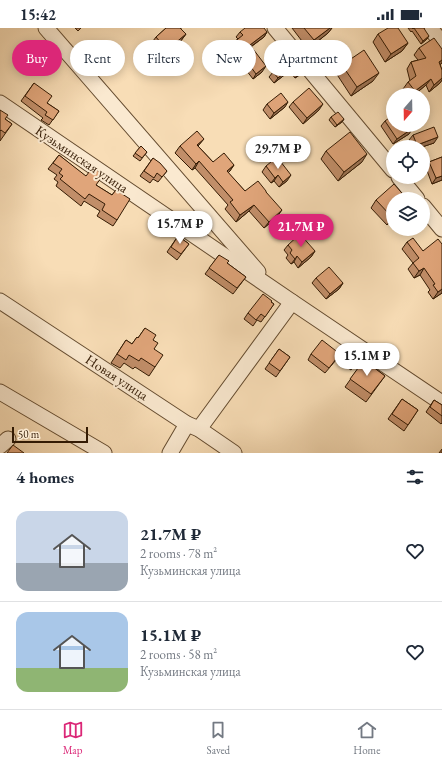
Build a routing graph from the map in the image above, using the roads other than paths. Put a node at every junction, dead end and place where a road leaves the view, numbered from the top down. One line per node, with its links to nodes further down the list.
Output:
1 (46, 28): 11 (street)
2 (275, 28): 6 (street)
3 (430, 28): 4 (street)
4 (442, 43)
5 (0, 103): 11 (street, Кузьминская улица)
6 (386, 162)
7 (405, 184): 8 (street)
8 (411, 192)
9 (430, 214): 10 (street)
10 (442, 229)
11 (271, 288): 13 (street, Кузьминская улица)
12 (0, 300): 16 (street, Новая улица)
13 (292, 302): 15 (street, Кузьминская улица); 16 (street)
14 (0, 392): 17 (street)
15 (442, 403)
16 (193, 426): 18 (street); 19 (street, Новая улица)
17 (104, 453)
18 (170, 453)
19 (234, 453)

